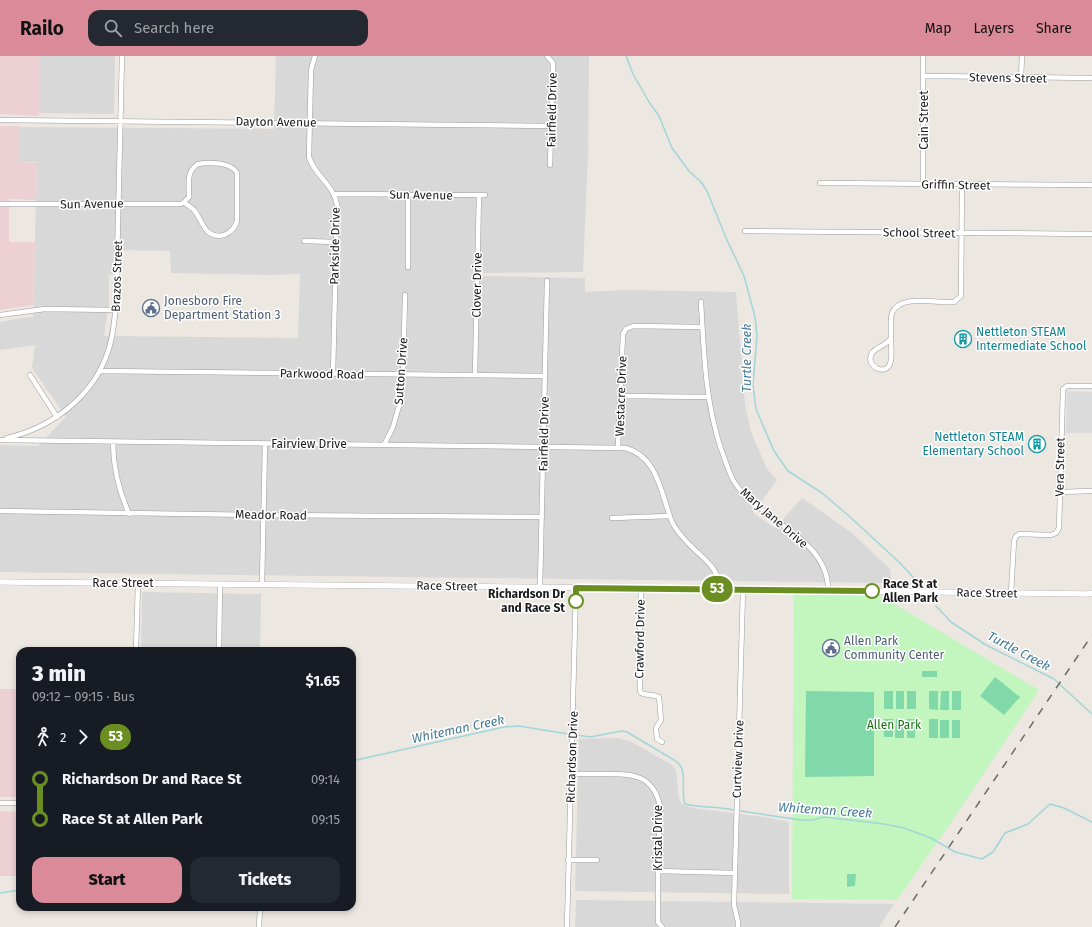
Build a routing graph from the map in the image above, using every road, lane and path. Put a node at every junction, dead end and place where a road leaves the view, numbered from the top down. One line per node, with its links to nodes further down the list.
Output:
1 (122, 56): 10 (street, Brazos Street)
2 (315, 56): 11 (street, Parkside Drive)
3 (548, 56): 12 (street, Fairfield Drive)
4 (924, 56): 6 (street, Cain Street)
5 (1022, 56): 7 (street)
6 (924, 76): 7 (street, Stevens Street); 15 (street, Cain Street)
7 (1021, 78): 8 (street, Stevens Street)
8 (1092, 78)
9 (0, 120): 10 (street, Dayton Avenue)
10 (120, 121): 11 (street, Dayton Avenue); 24 (street, Brazos Street)
11 (310, 123): 12 (street, Dayton Avenue); 18 (street, Parkside Drive)
12 (552, 126): 13 (street, Fairfield Drive)
13 (550, 164)
14 (820, 183): 15 (street, Griffin Street)
15 (924, 184): 16 (street, Griffin Street)
16 (962, 185): 17 (street, Griffin Street); 26 (street)
17 (1092, 185)
18 (334, 194): 19 (street, Sun Avenue); 29 (street, Parkside Drive)
19 (408, 194): 20 (street, Sun Avenue); 30 (street)
20 (479, 195): 21 (street, Sun Avenue); 42 (street, Clover Drive)
21 (485, 195)
22 (184, 202): 22 (street); 24 (street, Sun Avenue)
23 (0, 204): 24 (street, Sun Avenue)
24 (119, 204): 34 (street, Brazos Street)
25 (745, 231): 26 (street, School Street)
26 (962, 233): 27 (street, School Street); 37 (street)
27 (1092, 234)
28 (304, 241): 29 (street)
29 (336, 242): 39 (street, Parkside Drive)
30 (408, 267)
31 (547, 281): 43 (street, Fairfield Drive)
32 (405, 296): 40 (street, Sutton Drive)
33 (701, 302): 36 (street, Mary Jane Drive)
34 (116, 310): 35 (street); 38 (street, Brazos Street)
35 (0, 315)
36 (702, 327): 45 (street, Westacre Drive); 46 (street, Mary Jane Drive)
37 (891, 338): 37 (street)
38 (100, 371): 39 (street, Parkwood Road); 47 (street, Brazos Street)
39 (333, 374): 40 (street, Parkwood Road)
40 (403, 374): 42 (street, Parkwood Road); 51 (street, Sutton Drive)
41 (30, 375): 47 (street)
42 (474, 375): 43 (street, Parkwood Road)
43 (545, 376): 52 (street, Fairfield Drive)
44 (1092, 386): 55 (street, Vera Street)
45 (621, 396): 46 (street); 53 (street, Westacre Drive)
46 (708, 397): 71 (street, Mary Jane Drive)
47 (57, 417): 48 (street, Brazos Street)
48 (1, 440): 49 (street, Fairview Drive)
49 (112, 442): 50 (street, Fairview Drive); 57 (street)
50 (265, 444): 51 (street, Fairview Drive); 58 (street)
51 (384, 445): 52 (street, Fairview Drive)
52 (543, 447): 53 (street, Fairview Drive); 60 (street, Fairfield Drive)
53 (618, 447): 59 (street, Westacre Drive)
54 (1092, 491): 55 (street)
55 (1060, 492): 72 (street, Vera Street)
56 (0, 511): 57 (street, Meador Road)
57 (129, 514): 58 (street, Meador Road)
58 (263, 515): 60 (street, Meador Road); 65 (street)
59 (670, 516): 61 (street); 69 (street, Westacre Drive)
60 (542, 517): 66 (street, Fairfield Drive)
61 (612, 518)
62 (0, 582): 63 (street, Race Street)
63 (138, 583): 64 (street, Race Street); 74 (street)
64 (220, 584): 65 (street, Race Street); 75 (street)
65 (262, 584): 66 (street, Race Street)
66 (540, 587): 67 (street, Race Street)
67 (576, 588): 68 (street, Race Street); 77 (street, Richardson Drive)
68 (641, 588): 69 (street, Race Street); 76 (street, Crawford Drive)
69 (720, 589): 70 (street, Race Street)
70 (743, 590): 71 (street, Race Street); 83 (street, Curtview Drive)
71 (828, 590): 72 (street, Race Street)
72 (1012, 593): 73 (street, Race Street)
73 (1089, 593)
74 (136, 647)
75 (219, 647)
76 (662, 742)
77 (571, 774): 80 (street, Richardson Drive); 82 (street, Kristal Drive)
78 (0, 803): 79 (street)
79 (16, 803)
80 (568, 860): 81 (street); 86 (street, Richardson Drive)
81 (597, 860)
82 (658, 871): 83 (street); 87 (street, Kristal Drive)
83 (735, 872): 88 (street, Curtview Drive)
84 (260, 911): 85 (street)
85 (259, 927)
86 (567, 927)
87 (661, 927)
88 (738, 927)

